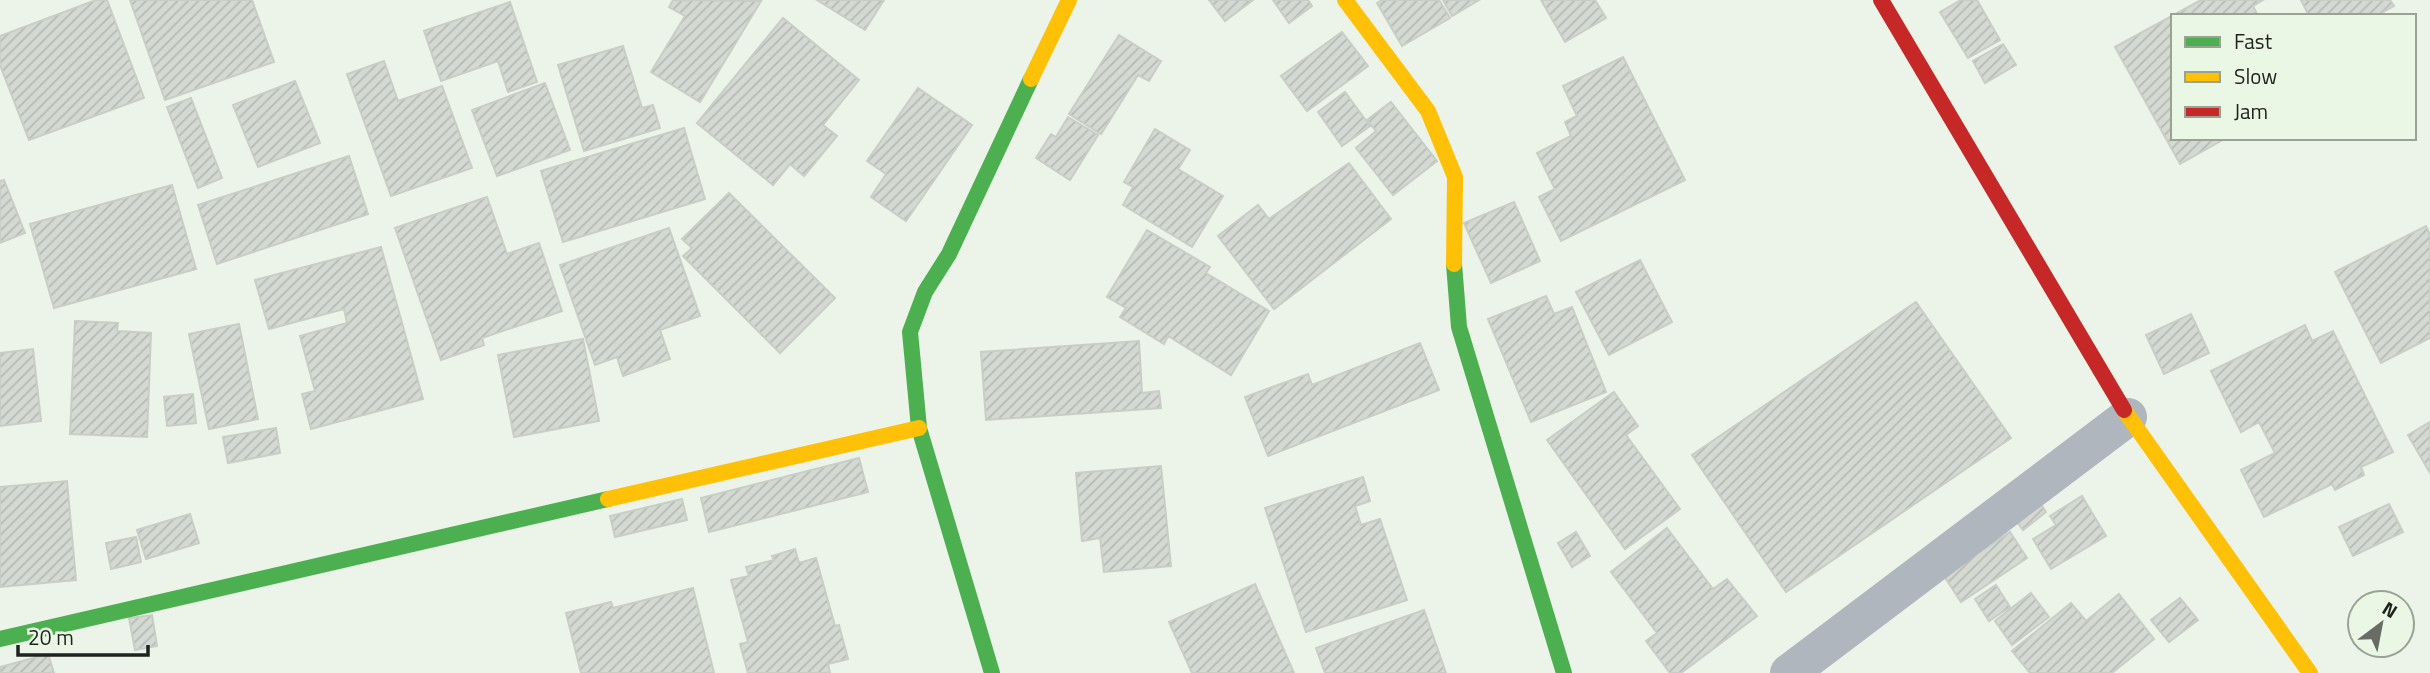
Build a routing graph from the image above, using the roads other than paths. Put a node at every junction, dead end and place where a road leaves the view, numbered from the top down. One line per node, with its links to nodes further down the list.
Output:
1 (1069, 0): 5 (street)
2 (1345, 0): 8 (street)
3 (1881, 0): 4 (street)
4 (2128, 417): 9 (street); 10 (street)
5 (919, 428): 6 (street); 7 (street)
6 (0, 639)
7 (992, 673)
8 (1564, 673)
9 (1789, 673)
10 (2310, 673)

